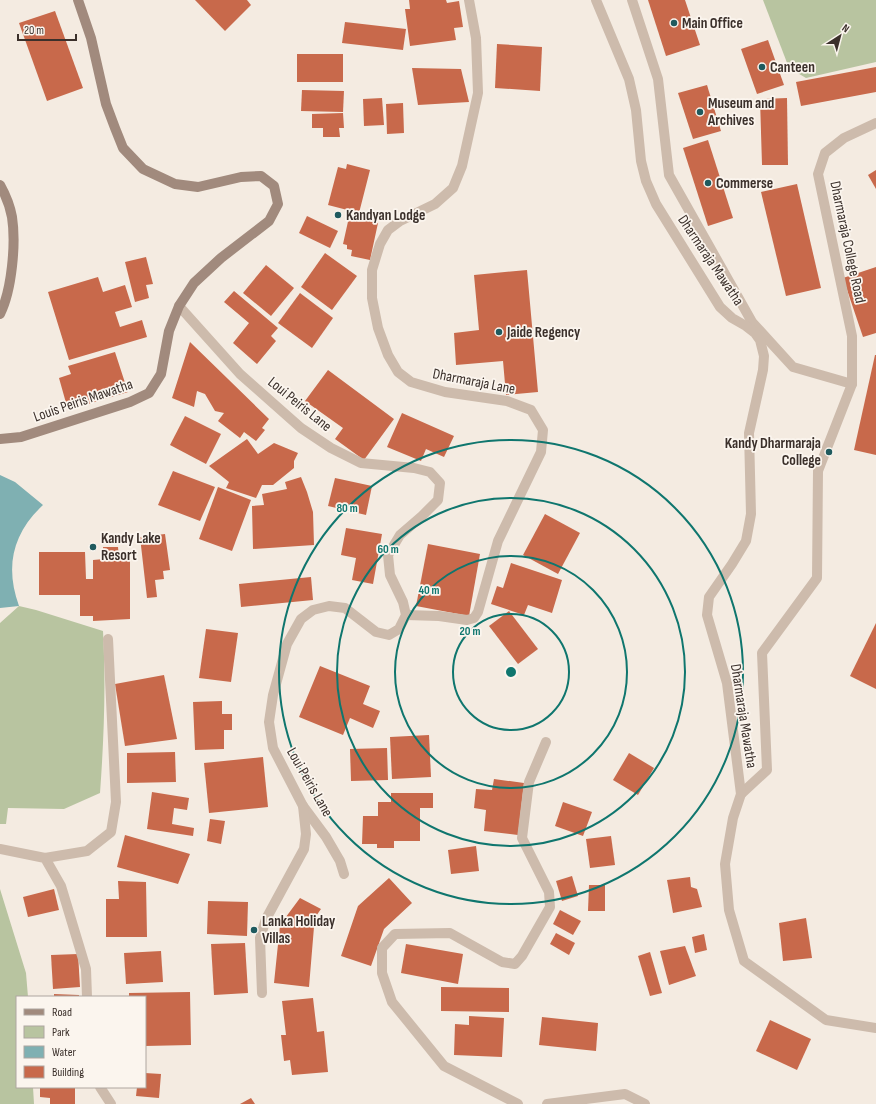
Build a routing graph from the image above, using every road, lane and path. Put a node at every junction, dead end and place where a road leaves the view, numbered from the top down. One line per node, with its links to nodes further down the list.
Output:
1 (78, 0): 7 (main road, Louis Peiris Mawatha)
2 (469, 0): 11 (street, Dharmaraja Lane)
3 (596, 0): 14 (street, Dharmaraja Mawatha)
4 (632, 0): 9 (street)
5 (876, 123): 9 (street, Dharmaraja College Road)
6 (0, 185): 8 (main road)
7 (179, 306): 10 (main road, Louis Peiris Mawatha); 11 (street, Loui Peiris Lane)
8 (0, 314)
9 (852, 384): 14 (street, Dharmaraja College Road)
10 (0, 440)
11 (406, 615): 15 (street, Loui Peiris Lane)
12 (108, 638): 17 (street)
13 (546, 742): 24 (street)
14 (741, 794): 21 (street, Dharmaraja Mawatha)
15 (303, 806): 18 (street, Loui Peiris Lane); 19 (street)
16 (0, 849): 17 (street)
17 (45, 858): 20 (street)
18 (344, 874)
19 (262, 993)
20 (87, 996)
21 (876, 1028)
22 (101, 1088): 23 (street)
23 (111, 1104)
24 (518, 1104)
25 (547, 1104): 26 (street)
26 (645, 1104)

